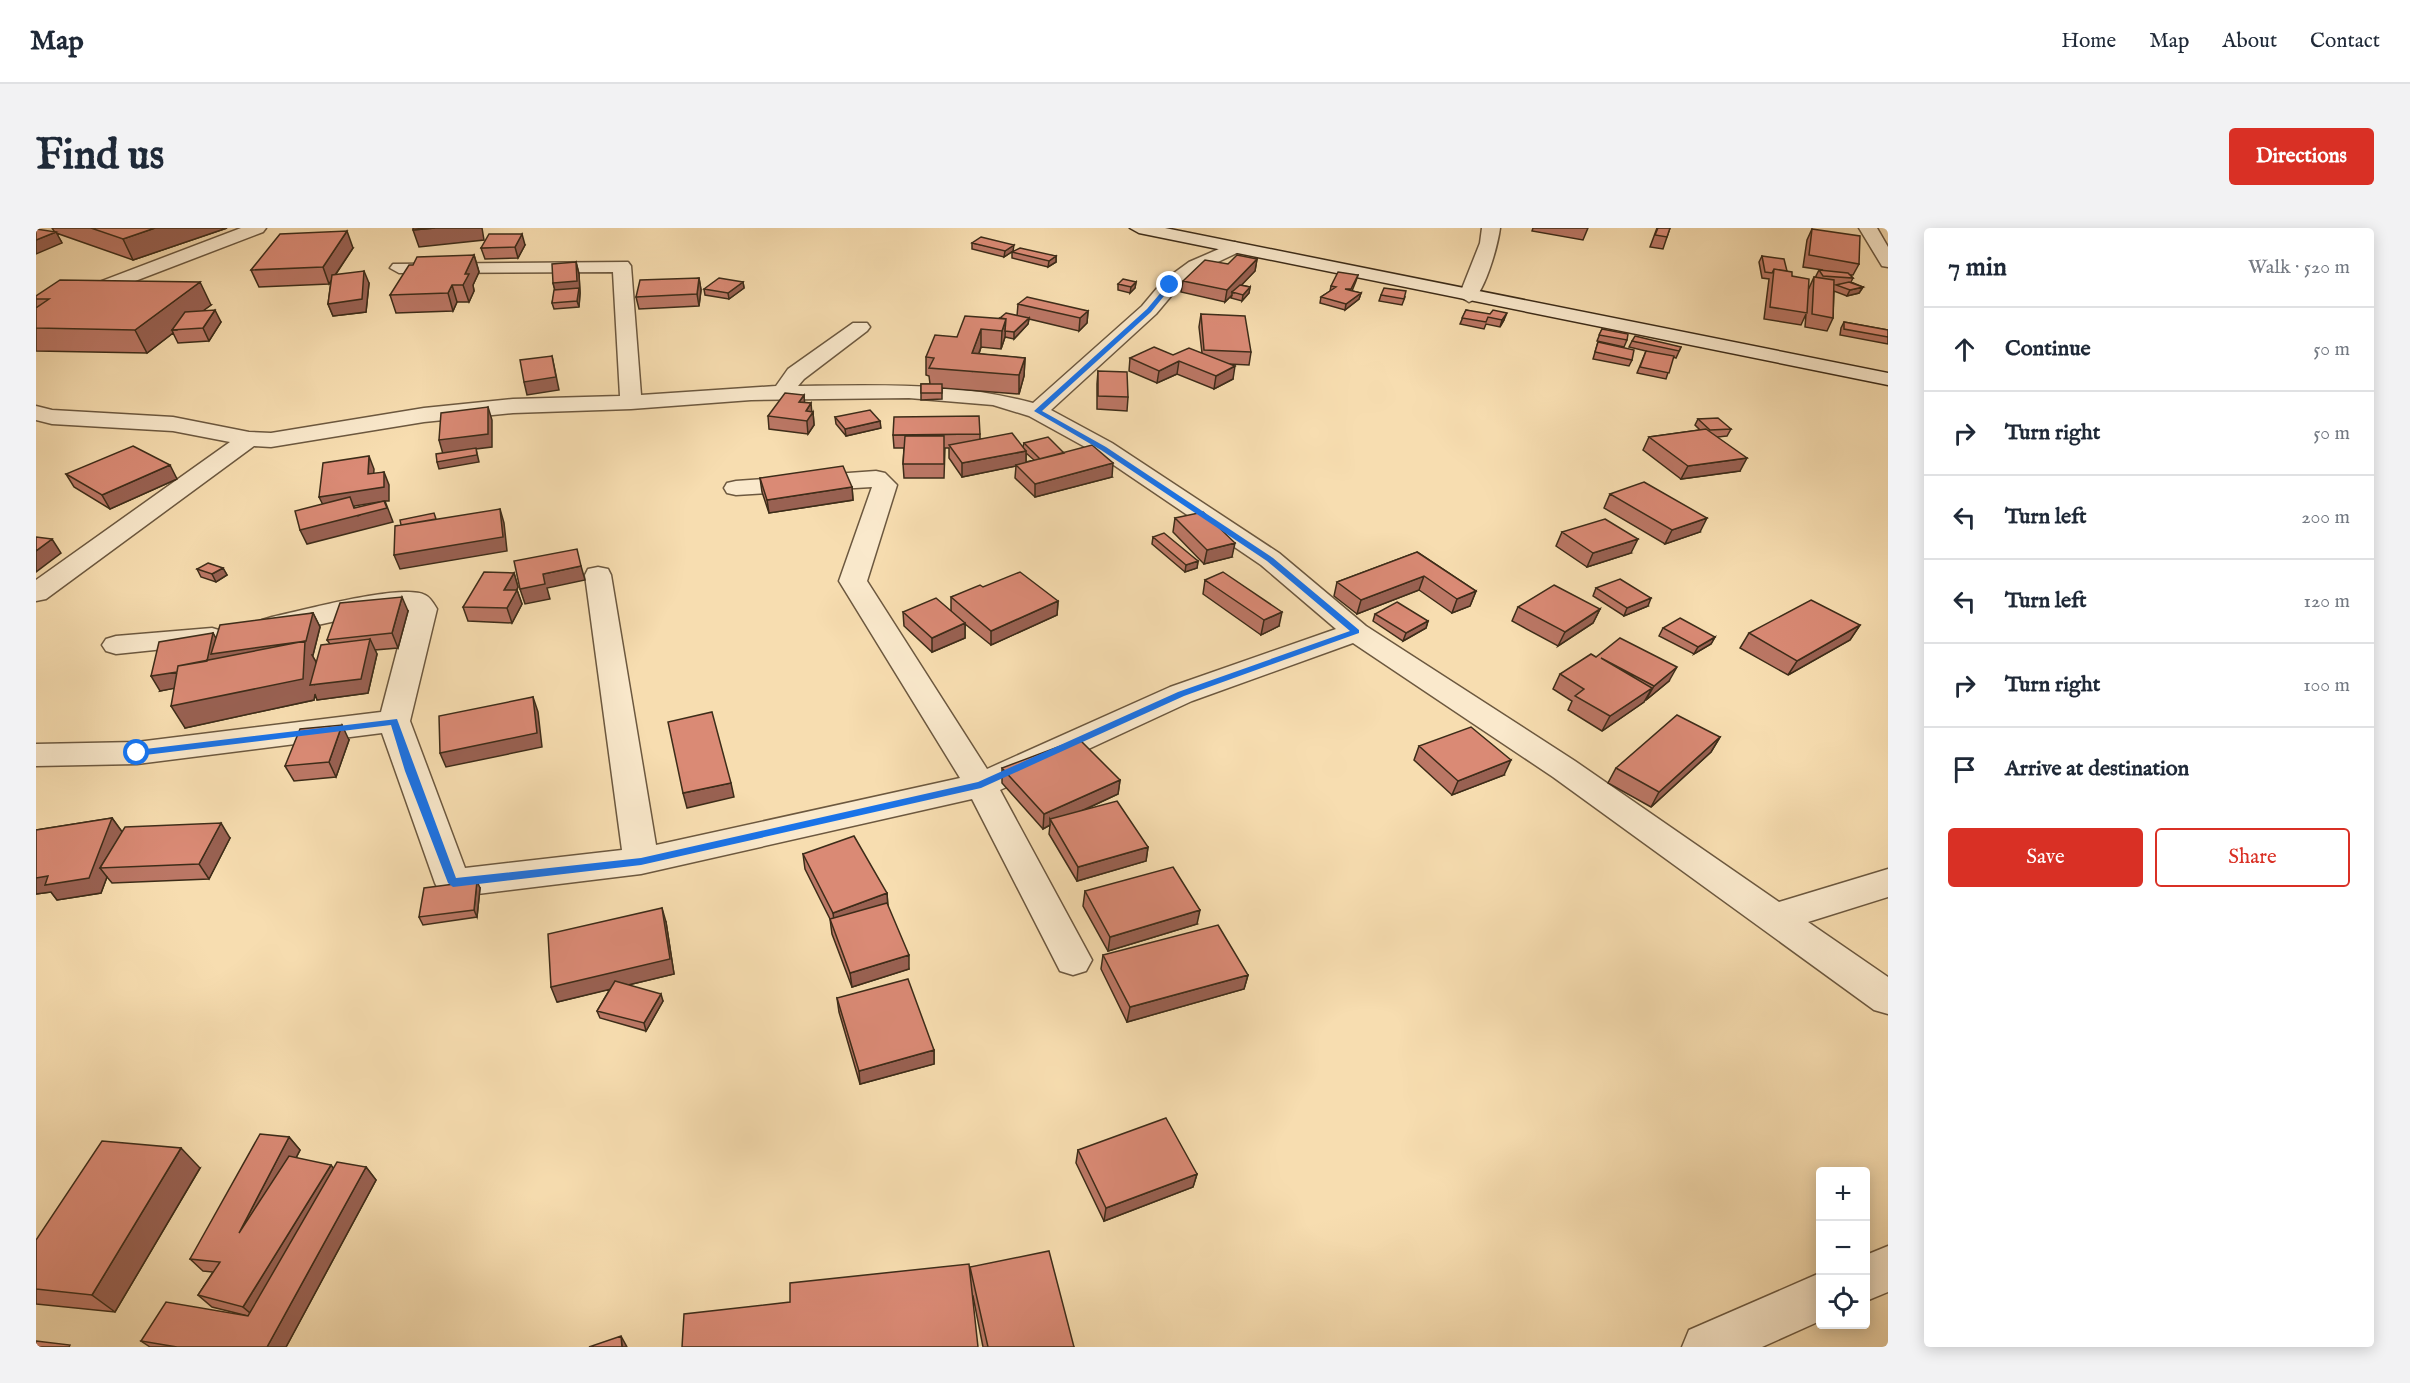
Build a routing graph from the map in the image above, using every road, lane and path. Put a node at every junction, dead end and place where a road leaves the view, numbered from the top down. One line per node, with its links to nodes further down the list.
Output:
1 (256, 228): 9 (street)
2 (1141, 228): 5 (street)
3 (1491, 228): 8 (street)
4 (1868, 228): 6 (street)
5 (1235, 247): 8 (street); 14 (street)
6 (1888, 262)
7 (399, 268): 13 (street)
8 (1469, 296): 11 (street)
9 (36, 313)
10 (860, 327): 12 (street)
11 (1888, 379)
12 (783, 392): 13 (street); 14 (street)
13 (632, 402): 16 (street)
14 (1038, 411): 20 (street)
15 (36, 413): 16 (street)
16 (249, 439): 19 (street)
17 (736, 488): 24 (street)
18 (598, 575): 25 (street)
19 (36, 593)
20 (1356, 632): 24 (street); 27 (street)
21 (116, 645): 22 (street)
22 (394, 721): 23 (street); 25 (street)
23 (36, 755)
24 (981, 784): 25 (street); 28 (street)
25 (641, 861)
26 (1888, 883): 27 (street)
27 (1776, 917): 29 (street)
28 (1073, 960)
29 (1888, 998)
30 (1888, 1269): 31 (street)
31 (1870, 1276)
32 (1816, 1299): 33 (street)
33 (1706, 1347)

